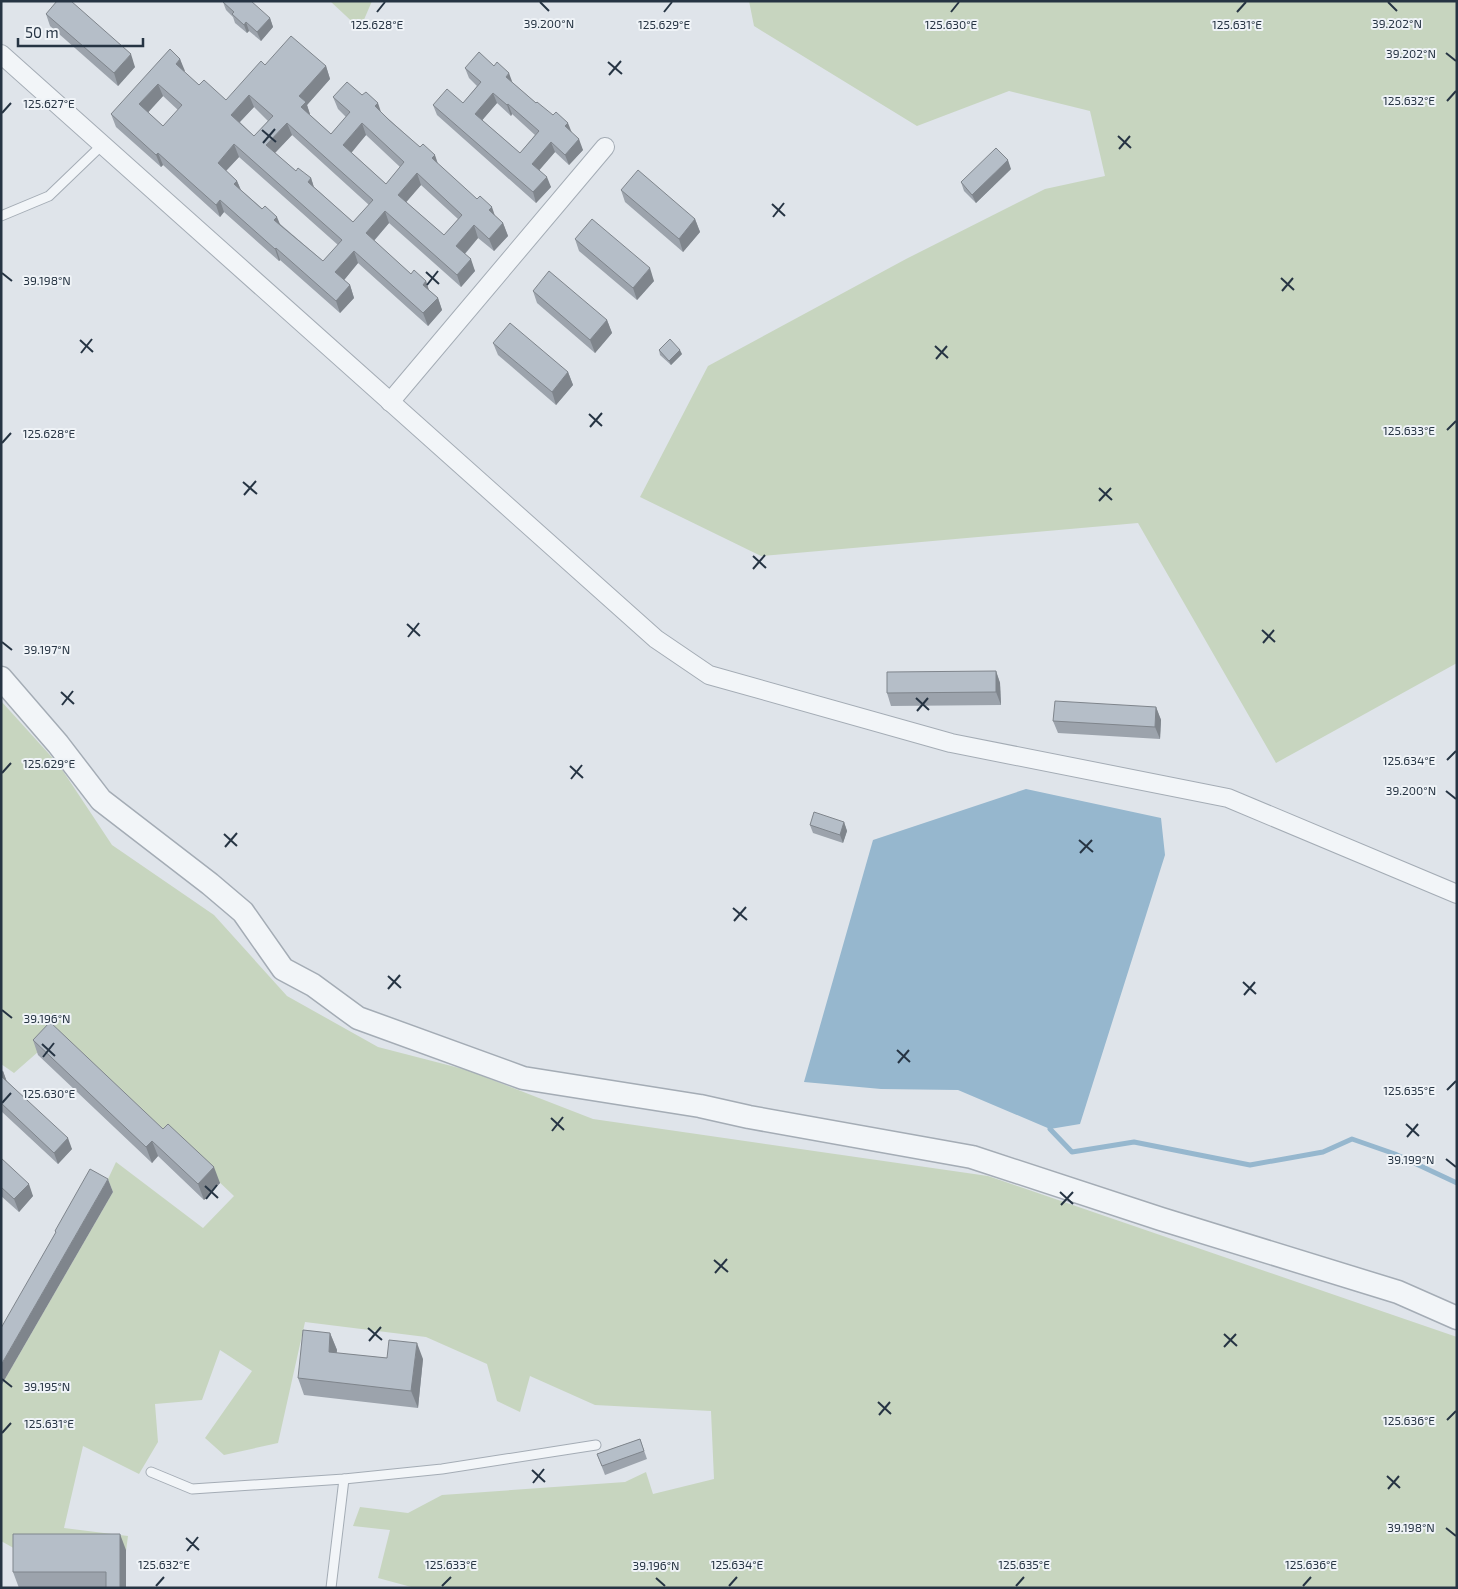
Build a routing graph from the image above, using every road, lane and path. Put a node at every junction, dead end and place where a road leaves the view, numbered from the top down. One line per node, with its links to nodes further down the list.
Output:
1 (1, 54): 2 (street)
2 (102, 145): 4 (lane); 5 (street)
3 (604, 147): 5 (street)
4 (1, 216)
5 (390, 402): 7 (street)
6 (1, 678): 8 (street)
7 (1457, 894)
8 (1457, 1318)
9 (596, 1445): 11 (lane)
10 (151, 1472): 11 (lane)
11 (344, 1479): 12 (lane)
12 (331, 1588)

